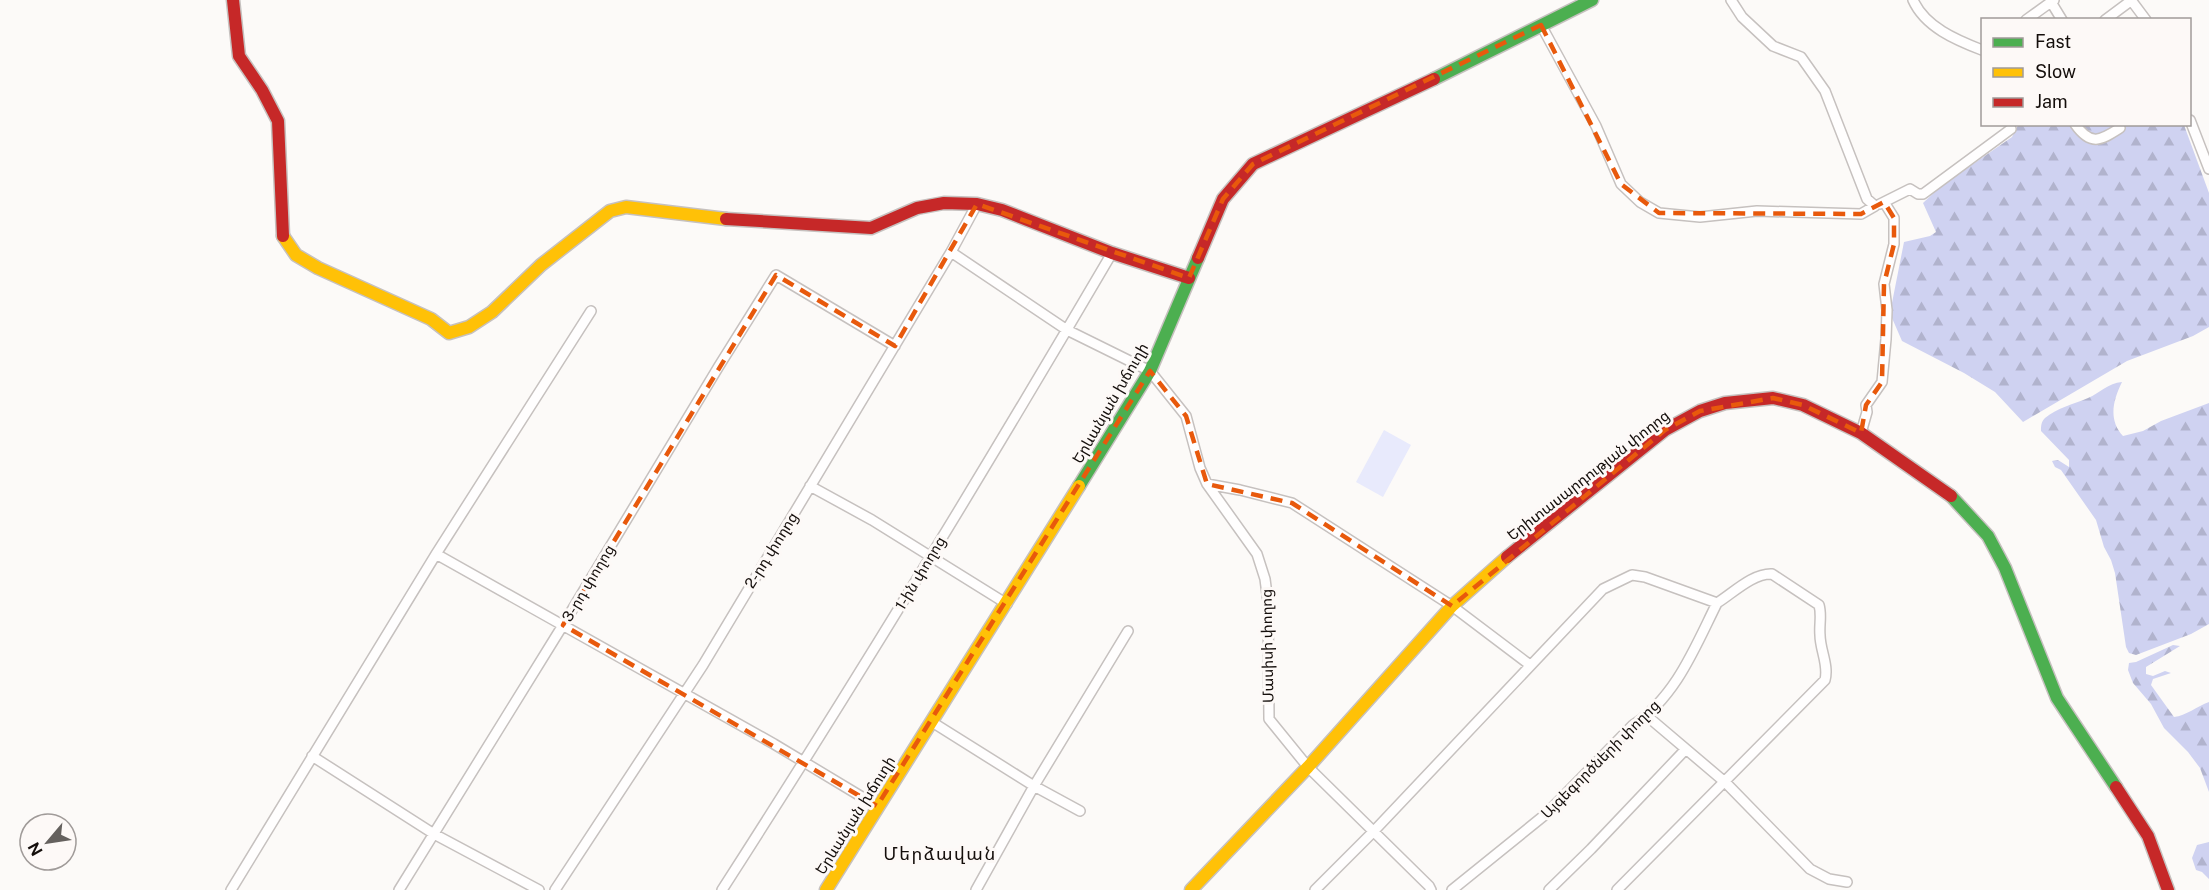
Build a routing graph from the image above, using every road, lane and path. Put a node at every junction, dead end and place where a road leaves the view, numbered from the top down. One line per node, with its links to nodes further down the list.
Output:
1 (233, 0): 18 (street)
2 (1592, 0): 11 (street, Երևանյան խճուղի)
3 (1731, 0): 19 (street)
4 (1913, 0): 12 (street)
5 (2132, 0): 9 (street); 10 (street)
6 (2052, 1): 7 (street); 8 (street)
7 (2029, 18)
8 (2061, 18)
9 (2108, 18)
10 (2145, 18)
11 (1541, 25): 19 (street); 22 (street, Երևանյան խճուղի)
12 (1981, 49)
13 (2191, 123): 17 (street)
14 (2077, 126): 15 (street)
15 (2120, 128)
16 (2011, 129): 19 (street)
17 (2209, 169)
18 (977, 204): 20 (street, 2-րդ փողոց); 21 (street)
19 (1880, 204): 27 (street)
20 (951, 252): 24 (street); 25 (street, 2-րդ փողոց)
21 (1112, 253): 22 (street); 24 (street, 1-ին փողոց)
22 (1189, 278): 26 (street, Երևանյան խճուղի)
23 (591, 311): 30 (street)
24 (1067, 330): 26 (street); 31 (street, 1-ին փողոց)
25 (895, 346): 29 (street, 2-րդ փողոց); 35 (street, 3-րդ փողոց)
26 (1150, 371): 28 (street, Մասիսի փողոց); 33 (street, Երևանյան խճուղի)
27 (1862, 433): 34 (street, Երիտասարդության փողոց); 65 (street, Երիտասարդության փողոց)
28 (1207, 484): 34 (street); 44 (street, Մասիսի փողոց)
29 (810, 486): 31 (street); 38 (street, 2-րդ փողոց)
30 (436, 554): 35 (street); 42 (street)
31 (931, 556): 33 (street); 43 (street, 1-ին փողոց)
32 (1717, 603): 37 (street); 39 (street, Այգեգործների փողոց); 45 (street)
33 (1007, 604): 40 (street, Երևանյան խճուղի)
34 (1452, 606): 37 (street); 44 (street, Երիտասարդության փողոց)
35 (563, 625): 38 (street); 50 (street, 3-րդ փողոց)
36 (1128, 631): 46 (street)
37 (1530, 665): 49 (street)
38 (684, 695): 43 (street); 54 (street, 2-րդ փողոց)
39 (1647, 716): 41 (street); 61 (street, Այգեգործների փողոց)
40 (932, 722): 46 (street); 47 (street, Երևանյան խճուղի)
41 (1685, 750): 45 (street); 62 (street)
42 (312, 756): 50 (street); 51 (street)
43 (804, 762): 47 (street); 55 (street, 1-ին փողոց)
44 (1308, 766): 49 (street, Մասիսի փողոց); 58 (street, Երիտասարդության փողոց)
45 (1726, 783): 63 (street); 64 (street)
46 (1034, 786): 48 (street); 57 (street)
47 (877, 806): 56 (street, Երևանյան խճուղի)
48 (1080, 811)
49 (1373, 832): 59 (street); 60 (street, Մասիսի փողոց)
50 (434, 834): 52 (street, 3-րդ փողոց); 53 (street)
51 (231, 890)
52 (399, 890)
53 (539, 890)
54 (555, 890)
55 (722, 890)
56 (826, 890)
57 (976, 890)
58 (1191, 890)
59 (1315, 890)
60 (1431, 890)
61 (1452, 890)
62 (1549, 890)
63 (1617, 890)
64 (1839, 890)
65 (2168, 890)

